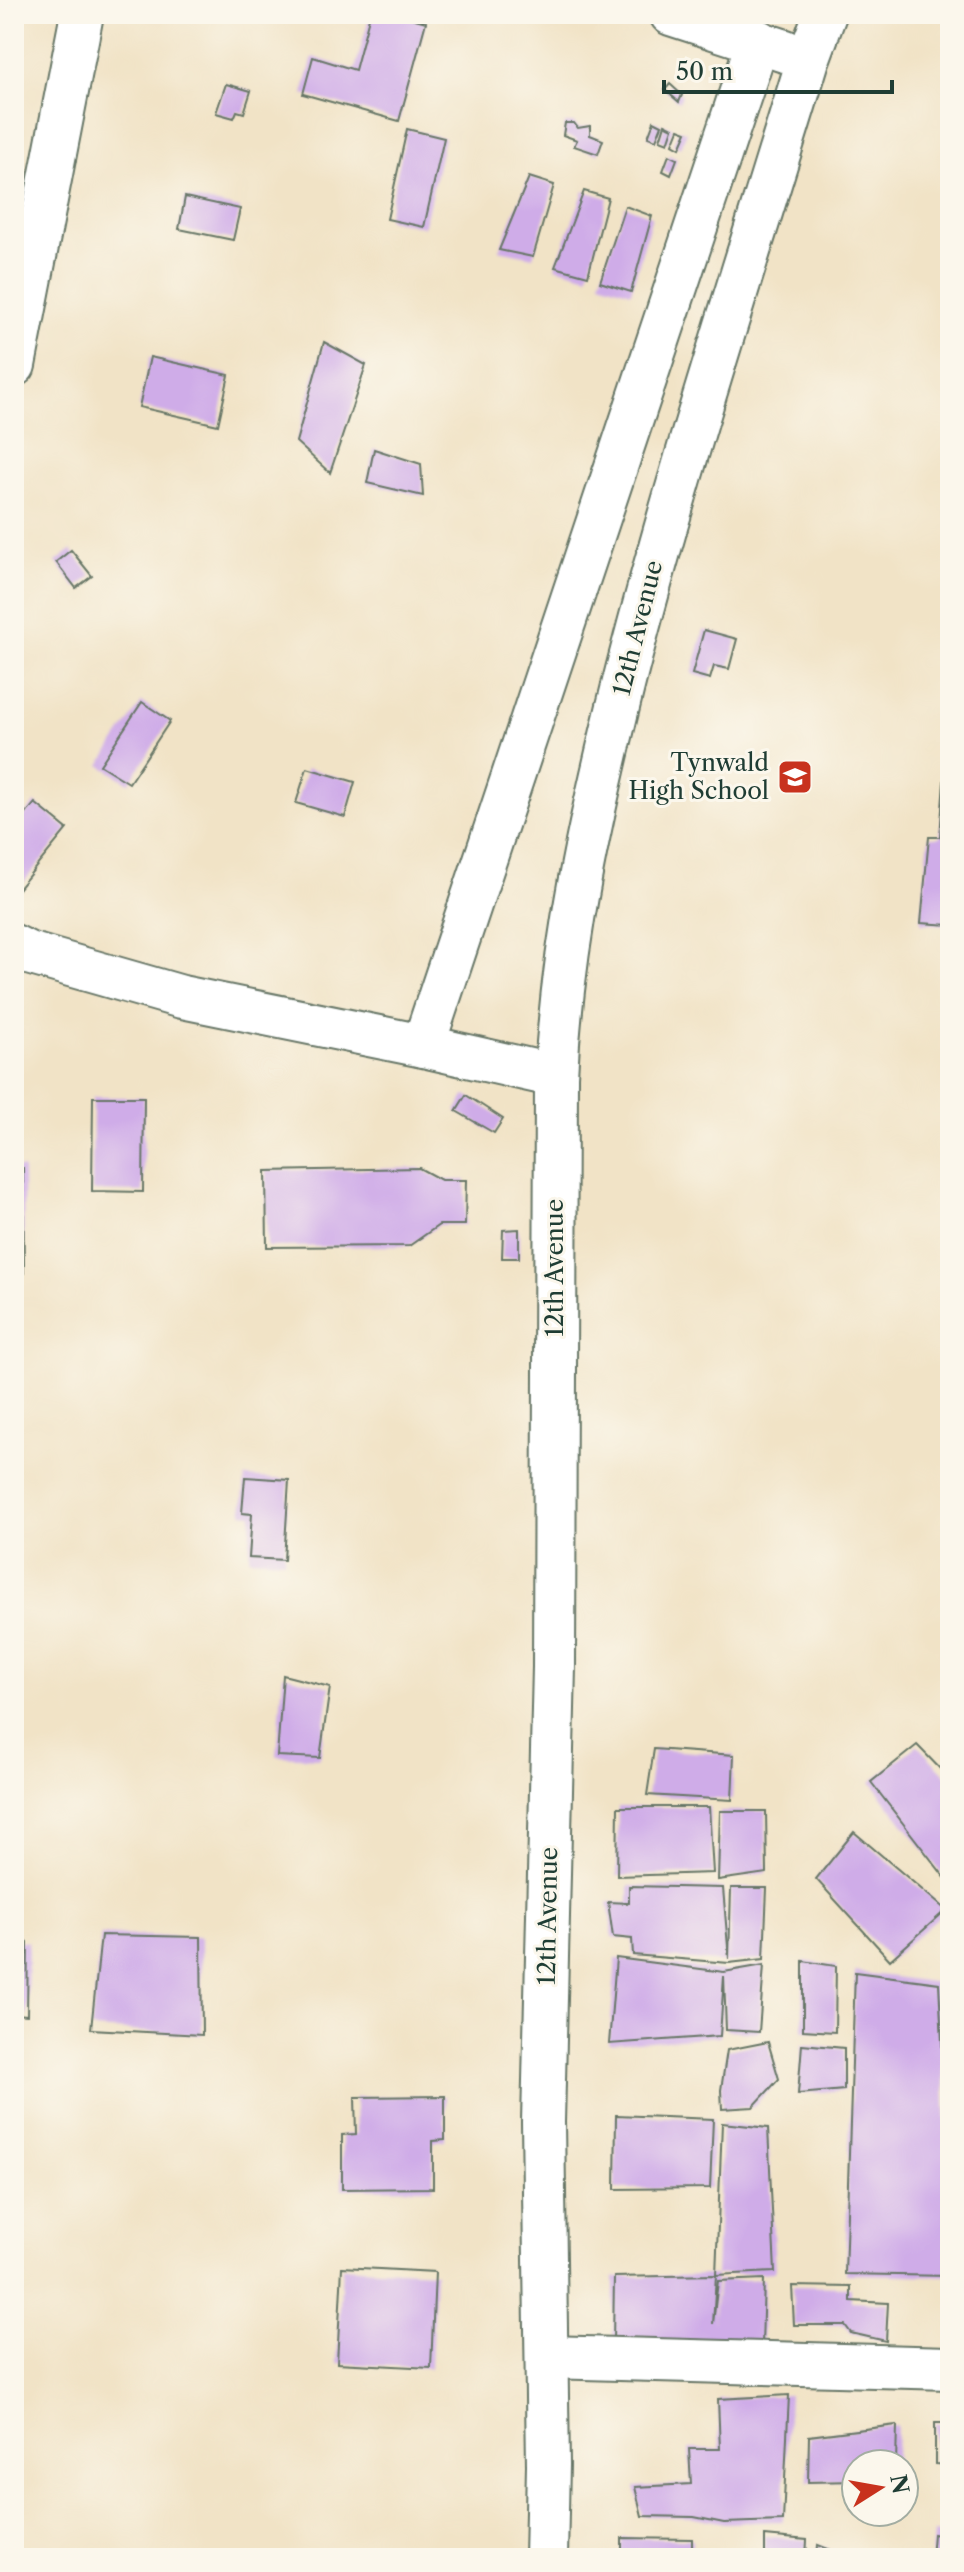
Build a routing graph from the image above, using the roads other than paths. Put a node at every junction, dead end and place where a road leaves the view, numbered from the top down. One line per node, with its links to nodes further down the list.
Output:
1 (82, 14): 6 (street)
2 (671, 14): 4 (street)
3 (825, 14): 5 (street, 12th Avenue)
4 (758, 41): 5 (street); 8 (street)
5 (808, 60): 9 (street, 12th Avenue)
6 (14, 365)
7 (14, 946): 8 (street)
8 (423, 1046): 9 (street)
9 (556, 1076): 10 (street, 12th Avenue)
10 (547, 2357): 11 (street); 12 (street, 12th Avenue)
11 (950, 2368)
12 (546, 2558)

